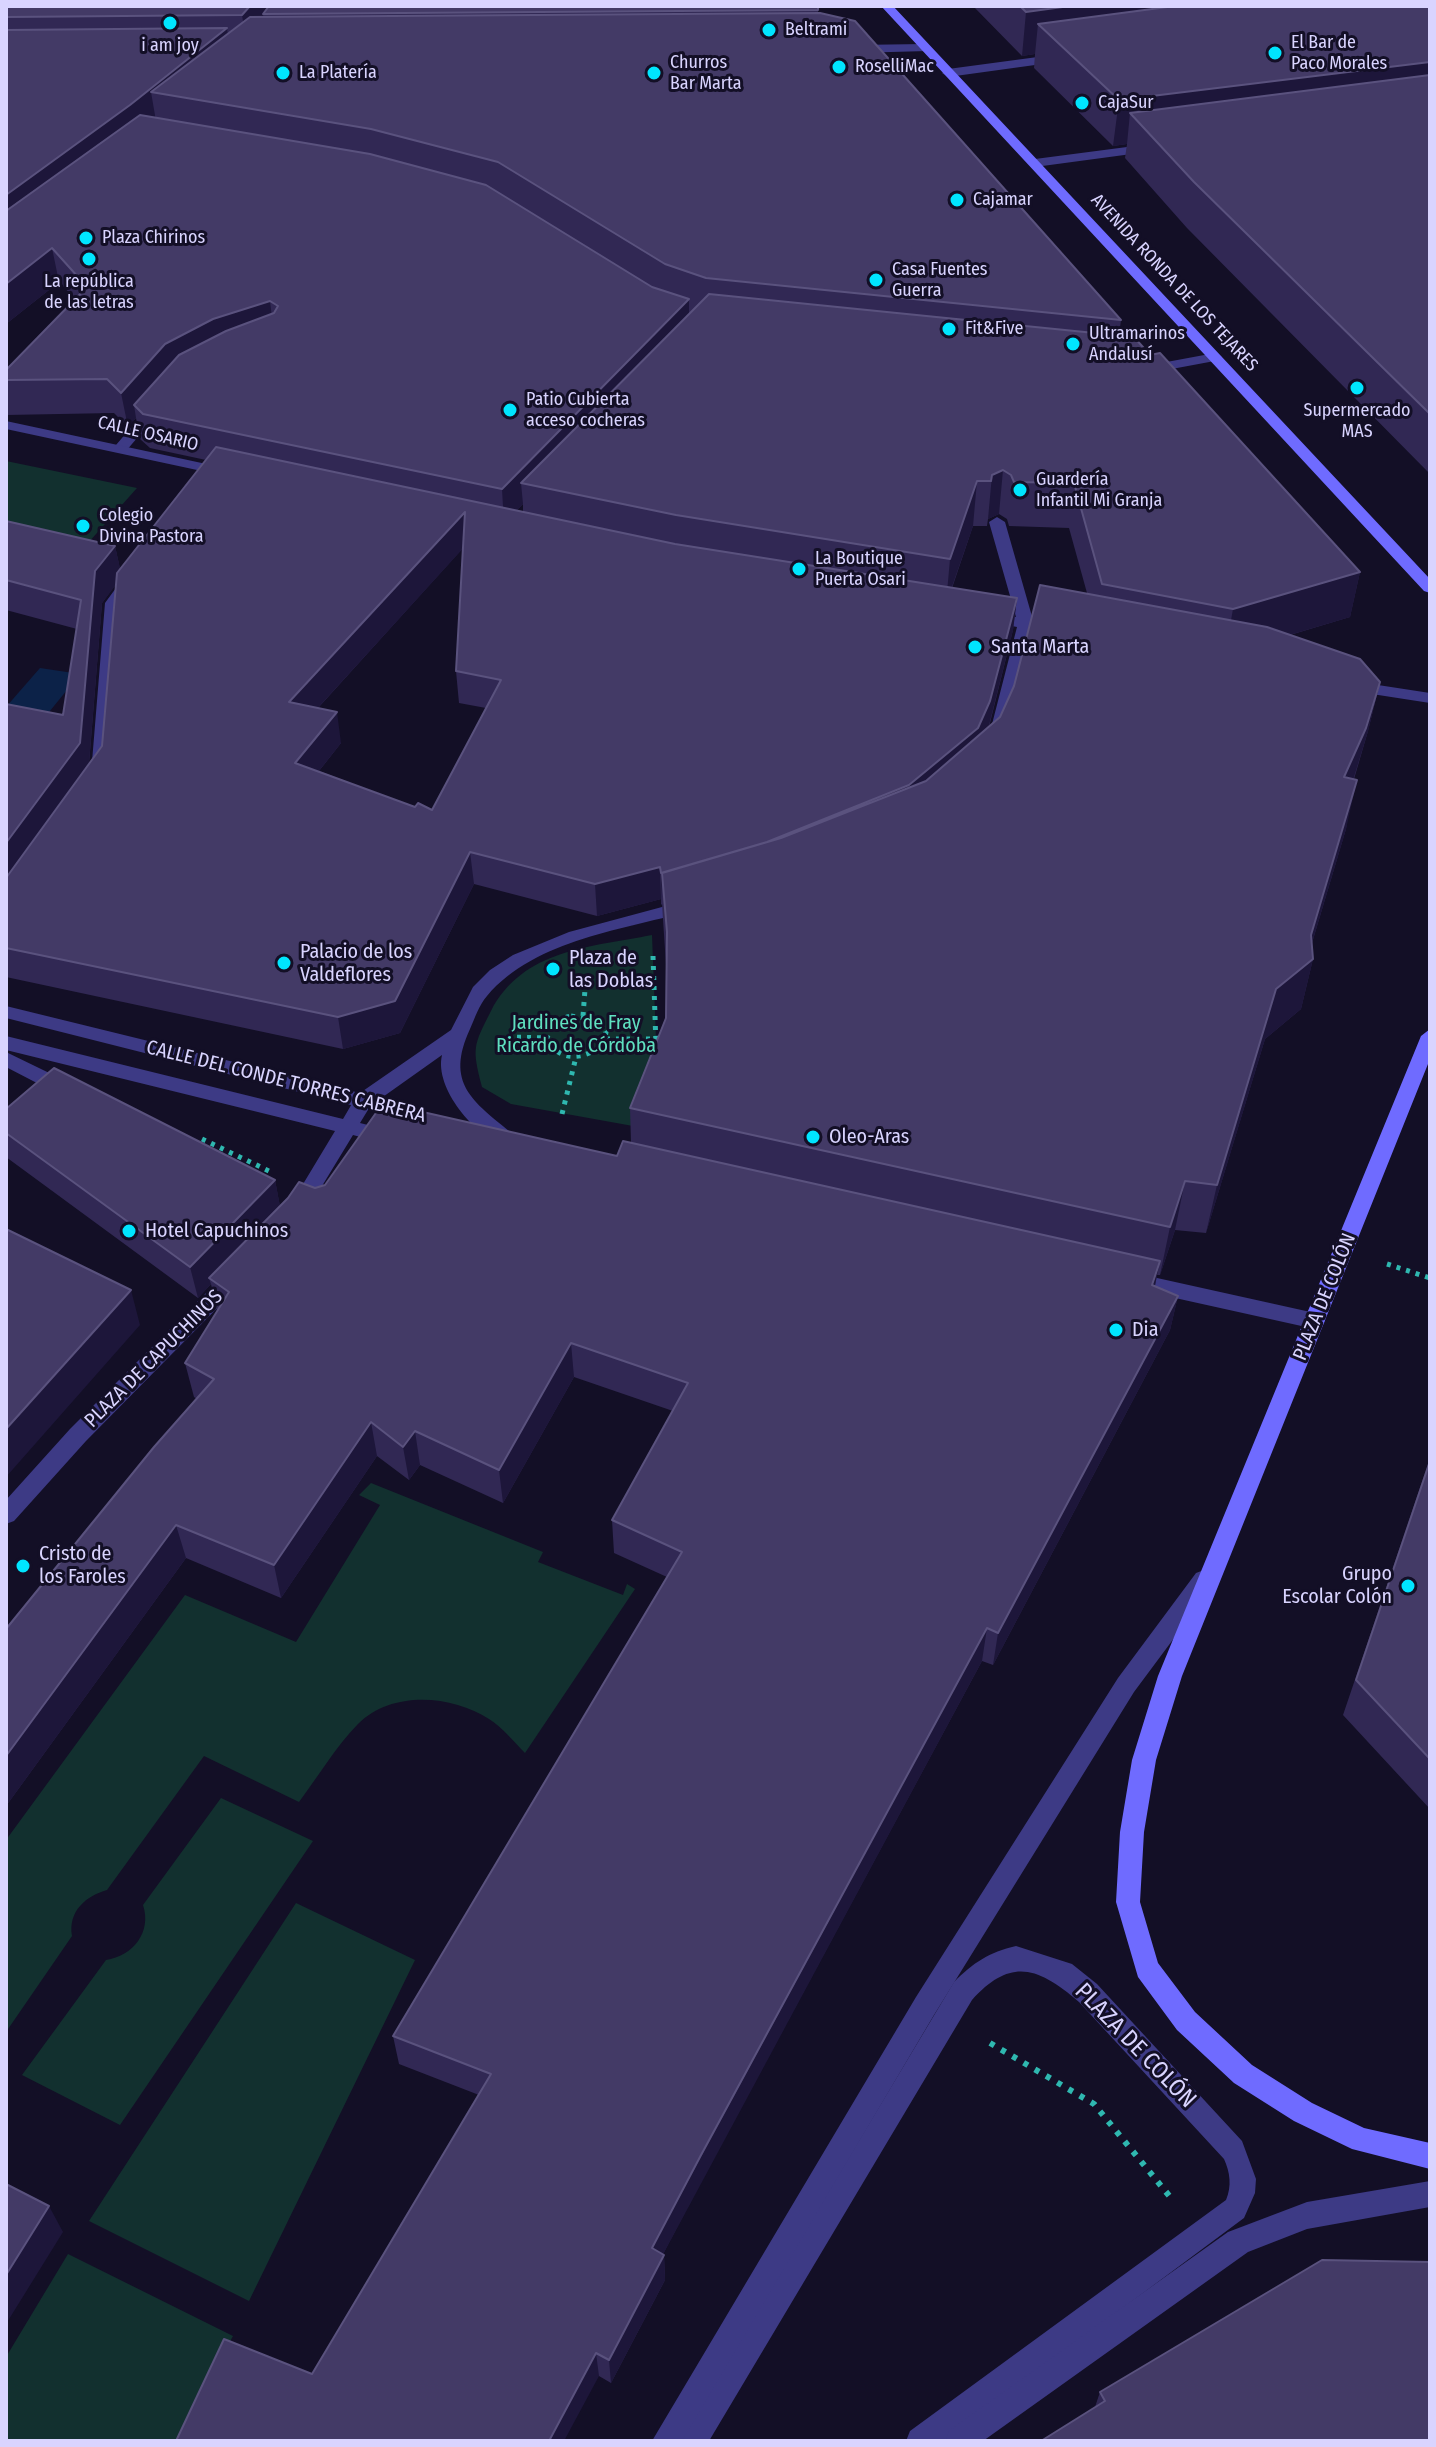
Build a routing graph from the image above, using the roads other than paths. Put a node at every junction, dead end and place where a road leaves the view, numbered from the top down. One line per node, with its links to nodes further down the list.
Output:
1 (887, 6): 2 (main road, AVENIDA RONDA DE LOS TEJARES)
2 (924, 48): 3 (street); 5 (main road, AVENIDA RONDA DE LOS TEJARES)
3 (846, 49)
4 (1074, 56): 5 (street)
5 (948, 73): 7 (main road, AVENIDA RONDA DE LOS TEJARES)
6 (1161, 147): 7 (street)
7 (1035, 163): 8 (main road, AVENIDA RONDA DE LOS TEJARES)
8 (1215, 357): 9 (street); 16 (main road, AVENIDA RONDA DE LOS TEJARES)
9 (1124, 374)
10 (167, 396): 12 (street)
11 (6, 425): 12 (street, CALLE OSARIO)
12 (121, 448): 13 (street, CALLE OSARIO)
13 (247, 477)
14 (997, 522): 18 (street)
15 (141, 567): 23 (street)
16 (1430, 588)
17 (969, 615): 18 (street)
18 (1026, 624): 19 (street); 22 (street)
19 (1068, 630)
20 (1333, 683): 21 (street)
21 (1430, 698)
22 (993, 744)
23 (89, 789)
24 (702, 902): 26 (street)
25 (6, 1012): 31 (street, CALLE DEL CONDE TORRES CABRERA)
26 (457, 1035): 31 (street); 34 (street)
27 (1430, 1036): 39 (main road, PLAZA DE COLÓN)
28 (6, 1043): 33 (street)
29 (6, 1059): 30 (street)
30 (85, 1099)
31 (364, 1100): 32 (street, CALLE DEL CONDE TORRES CABRERA); 33 (street)
32 (421, 1116)
33 (348, 1127): 35 (street); 36 (street)
34 (463, 1128)
35 (363, 1155)
36 (286, 1226)
37 (253, 1259): 40 (street, PLAZA DE CAPUCHINOS)
38 (1113, 1276): 39 (street)
39 (1315, 1321): 41 (main road, PLAZA DE COLÓN)
40 (6, 1515)
41 (1220, 1558): 42 (main road, PLAZA DE COLÓN); 44 (street, PLAZA DE COLÓN)
42 (1430, 2156)
43 (1430, 2194): 47 (street)
44 (666, 2441)
45 (693, 2441): 46 (street, PLAZA DE COLÓN)
46 (920, 2441)
47 (959, 2441)

